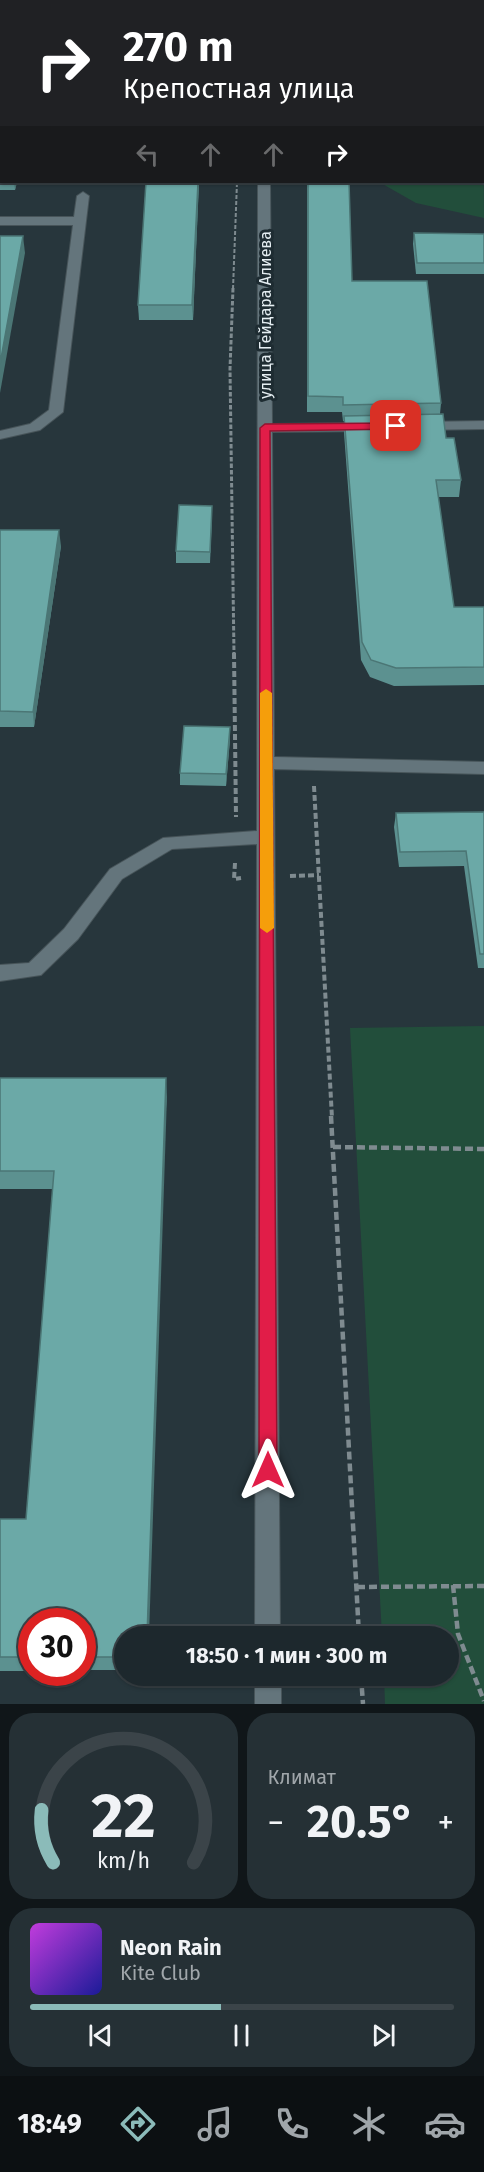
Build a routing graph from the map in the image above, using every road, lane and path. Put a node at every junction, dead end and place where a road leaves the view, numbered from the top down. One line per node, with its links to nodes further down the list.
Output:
1 (264, 183): 8 (street, улица Гейдара Алиева)
2 (83, 196): 4 (street)
3 (0, 221): 4 (street)
4 (80, 221): 9 (street)
5 (380, 426): 8 (street)
6 (403, 426): 7 (street)
7 (484, 426)
8 (265, 428): 10 (street, улица Гейдара Алиева)
9 (0, 435)
10 (266, 763): 11 (street); 13 (street, улица Гейдара Алиева)
11 (313, 765): 12 (street); 15 (path)
12 (484, 768)
13 (266, 837): 14 (street); 20 (street, улица Гейдара Алиева)
14 (0, 973)
15 (333, 1147): 16 (path); 19 (path)
16 (484, 1149)
17 (453, 1586): 18 (path); 19 (path); 24 (path)
18 (484, 1586)
19 (357, 1587): 21 (path)
20 (268, 1626)
21 (359, 1626)
22 (268, 1686): 25 (street)
23 (362, 1686): 26 (path)
24 (484, 1701)
25 (268, 1704)
26 (363, 1704)

